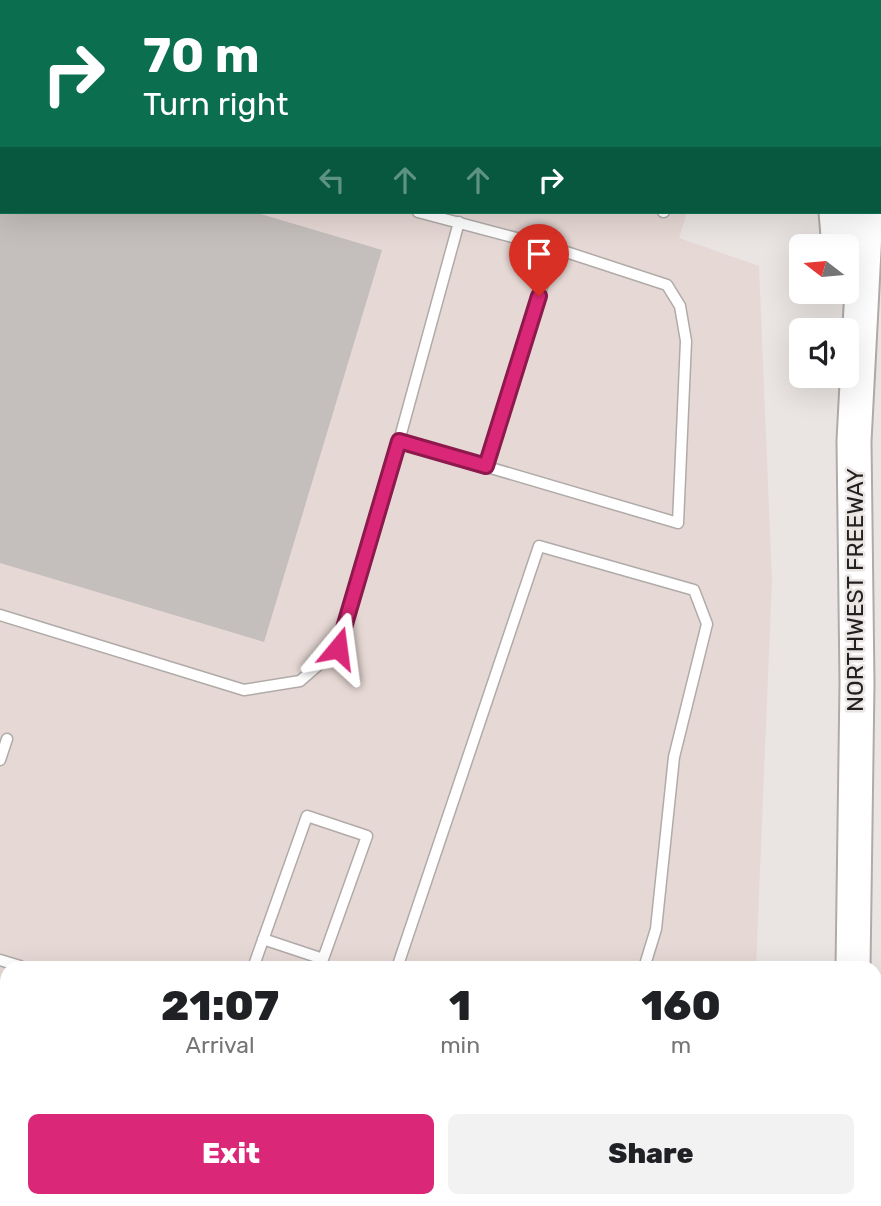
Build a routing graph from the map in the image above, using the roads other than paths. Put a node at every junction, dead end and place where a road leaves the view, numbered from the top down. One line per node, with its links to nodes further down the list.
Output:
1 (426, 214): 4 (lane)
2 (836, 214): 5 (highway)
3 (866, 214): 9 (highway, NORTHWEST FREEWAY)
4 (458, 222): 6 (lane); 8 (lane)
5 (838, 234)
6 (554, 247): 10 (lane); 10 (lane)
7 (850, 388): 9 (highway)
8 (399, 441): 10 (lane); 11 (lane)
9 (854, 441): 20 (highway, NORTHWEST FREEWAY)
10 (486, 466)
11 (0, 615)
12 (7, 739): 13 (lane)
13 (0, 760)
14 (263, 939): 15 (lane); 16 (lane); 17 (lane)
15 (255, 961)
16 (316, 961)
17 (322, 961)
18 (399, 961): 19 (lane)
19 (647, 961)
20 (853, 961)

